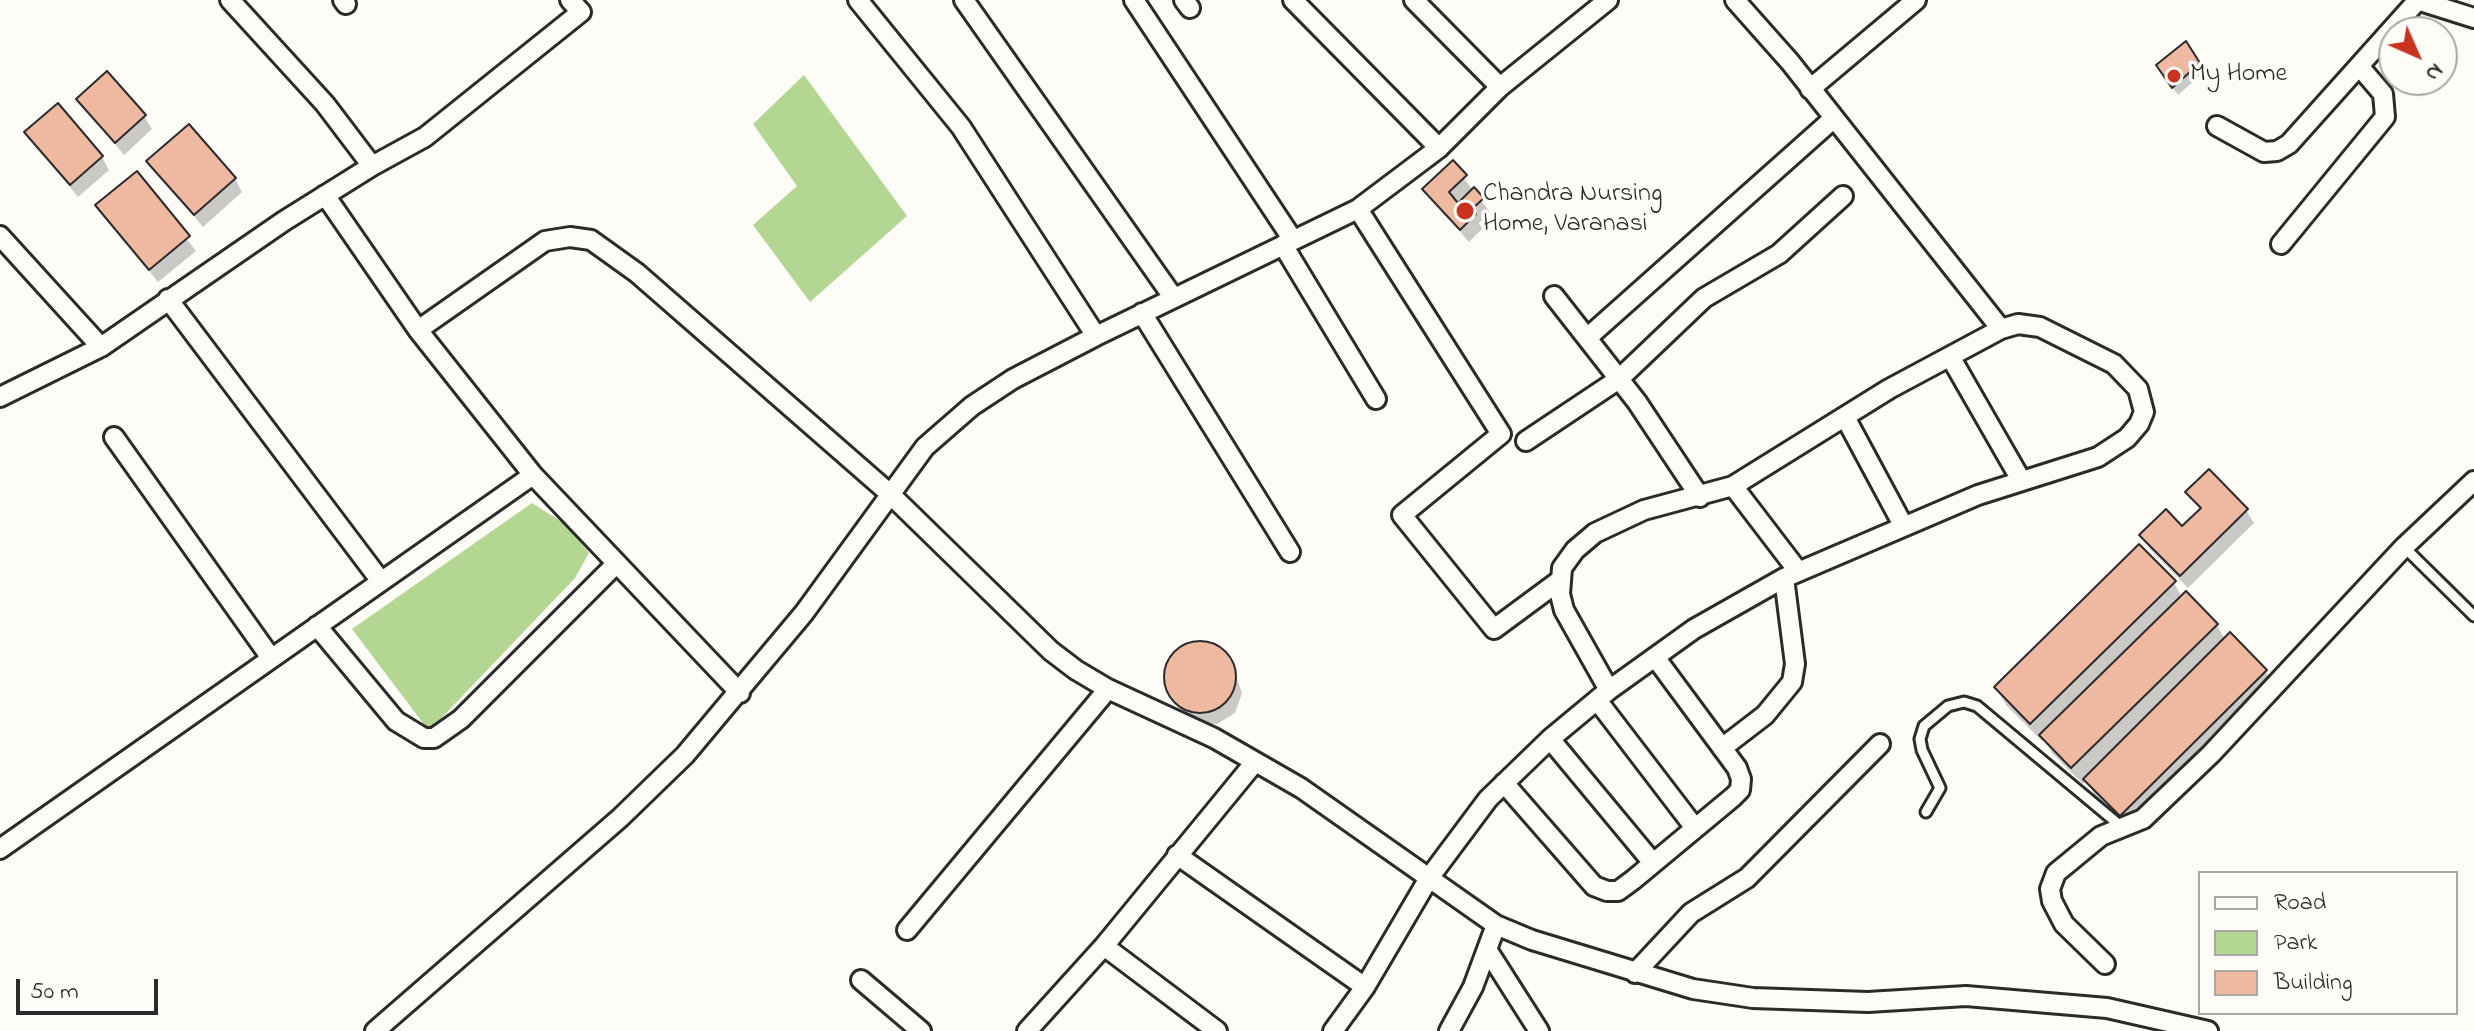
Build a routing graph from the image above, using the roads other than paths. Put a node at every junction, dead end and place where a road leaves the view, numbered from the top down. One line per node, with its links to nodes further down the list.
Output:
1 (230, 0): 19 (street)
2 (964, 0): 27 (street)
3 (1134, 0): 24 (street)
4 (1293, 0): 18 (street)
5 (1414, 0): 14 (street)
6 (1735, 0): 15 (street)
7 (1916, 0): 15 (street)
8 (2417, 0): 12 (street); 13 (street)
9 (861, 1): 32 (street)
10 (1601, 2): 14 (street)
11 (582, 4): 19 (street)
12 (2474, 18)
13 (2359, 66): 17 (street); 25 (street)
14 (1500, 87): 18 (street)
15 (1810, 89): 16 (street)
16 (1833, 119): 30 (street); 33 (street)
17 (2217, 126)
18 (1439, 148): 22 (street)
19 (372, 166): 20 (street)
20 (325, 195): 28 (street); 31 (street)
21 (1843, 196): 36 (street)
22 (1358, 209): 24 (street); 54 (street)
23 (0, 236): 34 (street)
24 (1288, 242): 27 (street); 38 (street)
25 (2281, 244)
26 (1554, 296): 33 (street)
27 (1173, 297): 29 (street)
28 (168, 299): 34 (street); 53 (street)
29 (1142, 313): 32 (street); 50 (street)
30 (2001, 329): 35 (street); 43 (street)
31 (418, 330): 42 (street); 46 (street)
32 (1096, 336): 46 (street)
33 (1587, 338): 36 (street)
34 (101, 347): 37 (street)
35 (1951, 358): 39 (street); 43 (street)
36 (1619, 379): 41 (street); 47 (street)
37 (0, 397)
38 (1376, 399)
39 (1845, 417): 45 (street); 48 (street)
40 (114, 437): 58 (street)
41 (1526, 441)
42 (533, 475): 51 (street); 53 (street)
43 (2021, 480): 48 (street)
44 (2474, 481): 49 (street)
45 (1733, 486): 47 (street); 52 (street)
46 (889, 493): 59 (street); 60 (street)
47 (1700, 497): 54 (street)
48 (1903, 525): 52 (street)
49 (2404, 547): 55 (lane); 69 (street)
50 (1290, 552)
51 (616, 564): 56 (street); 60 (street)
52 (1791, 575): 57 (street); 64 (street)
53 (380, 580): 56 (street)
54 (1559, 581): 61 (street)
55 (2474, 616)
56 (317, 626): 58 (street)
57 (1655, 657): 61 (street); 64 (street)
58 (271, 658): 70 (street)
59 (1108, 689): 65 (street); 75 (street)
60 (740, 693): 82 (street)
61 (1603, 695): 62 (street); 68 (street)
62 (1550, 739): 66 (street); 72 (street)
63 (1880, 744): 79 (street)
64 (1722, 748): 68 (street)
65 (1255, 762): 71 (street); 73 (street)
66 (1504, 783): 72 (street); 73 (street)
67 (1926, 812): 69 (lane)
68 (1695, 828): 72 (street)
69 (2123, 828): 78 (street)
70 (0, 849)
71 (1177, 855): 76 (street); 81 (street)
72 (1653, 863)
73 (1429, 878): 74 (street); 81 (street)
74 (1496, 925): 77 (street); 79 (street)
75 (907, 930)
76 (1104, 946): 84 (street); 85 (street)
77 (1488, 951): 87 (street); 88 (street)
78 (2105, 964)
79 (1635, 973): 89 (street)
80 (861, 980): 83 (street)
81 (1365, 987): 86 (street)
82 (375, 1031)
83 (921, 1031)
84 (1027, 1031)
85 (1217, 1031)
86 (1333, 1031)
87 (1449, 1031)
88 (1539, 1031)
89 (2208, 1031)

